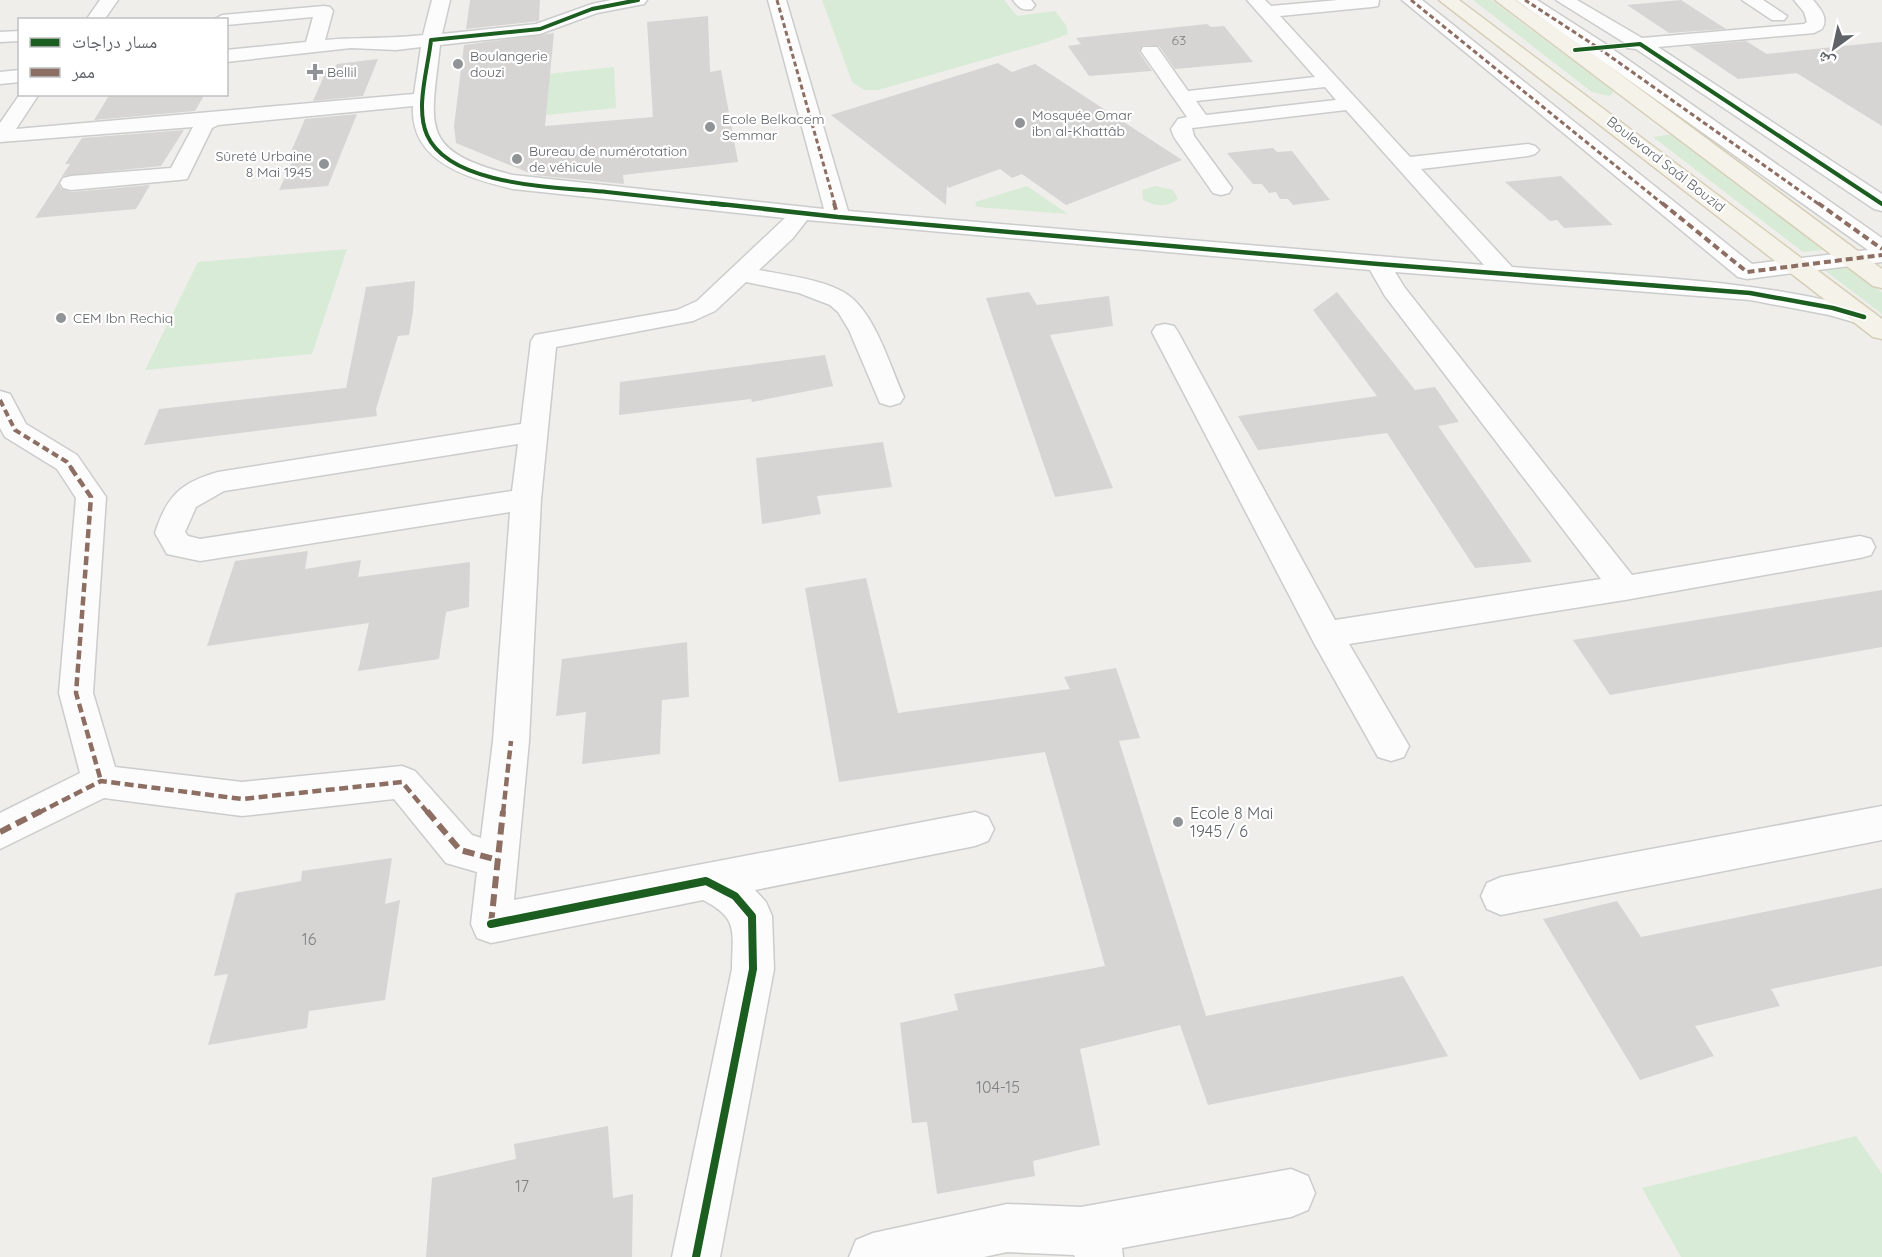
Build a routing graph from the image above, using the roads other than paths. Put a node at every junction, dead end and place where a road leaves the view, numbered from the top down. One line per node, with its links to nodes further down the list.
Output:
1 (109, 0): 15 (street)
2 (441, 0): 19 (street)
3 (638, 0): 19 (street)
4 (777, 0): 43 (street)
5 (1415, 0): 48 (street)
6 (1448, 0): 34 (main road, Boulevard Saâl Bouzid)
7 (1504, 0): 23 (main road)
8 (1525, 0): 22 (street)
9 (1565, 0): 20 (street)
10 (1751, 0): 14 (street)
11 (1803, 0): 20 (street)
12 (1372, 3): 13 (street)
13 (1262, 6): 28 (street)
14 (1778, 16)
15 (96, 18)
16 (228, 19): 21 (street)
17 (18, 36): 18 (street)
18 (0, 37)
19 (431, 40): 21 (street); 31 (street)
20 (1640, 44): 22 (street); 41 (street)
21 (314, 47): 25 (street)
22 (1597, 47): 23 (street); 44 (street)
23 (1575, 50): 33 (main road)
24 (1150, 51): 30 (street)
25 (228, 56)
26 (18, 76): 27 (street)
27 (0, 78)
28 (1329, 81): 30 (street); 32 (street)
29 (29, 96): 35 (street)
30 (1183, 97): 36 (street)
31 (425, 99): 35 (street); 42 (street)
32 (1350, 104): 36 (street); 38 (street)
33 (1647, 104): 34 (main road); 46 (main road)
34 (1595, 110): 48 (main road, Boulevard Saâl Bouzid)
35 (213, 119): 39 (street)
36 (1200, 122): 40 (street)
37 (1527, 150): 38 (street)
38 (1405, 164): 50 (street)
39 (71, 183)
40 (1221, 188)
41 (1876, 195)
42 (801, 213): 43 (street); 49 (street)
43 (838, 217): 47 (street)
44 (1882, 249)
45 (1882, 255): 46 (street)
46 (1850, 258): 48 (street); 51 (main road)
47 (1378, 264): 50 (street); 60 (street)
48 (1801, 268): 52 (street); 53 (main road, Boulevard Saâl Bouzid)
49 (741, 274): 55 (street); 57 (street)
50 (1505, 274): 52 (street)
51 (1882, 281)
52 (1750, 293): 53 (street)
53 (1873, 324)
54 (1165, 332): 61 (street)
55 (890, 397)
56 (0, 400): 63 (street)
57 (532, 432): 58 (street); 58 (street)
58 (526, 499): 67 (street)
59 (1860, 547): 60 (street)
60 (1624, 588): 61 (street)
61 (1326, 634): 62 (street)
62 (1391, 746)
63 (101, 781): 66 (street); 67 (street)
64 (1882, 823): 69 (street)
65 (975, 829): 68 (street)
66 (0, 832)
67 (498, 860): 68 (street)
68 (706, 881): 72 (street)
69 (1501, 896)
70 (1291, 1193): 71 (street)
71 (1097, 1243): 73 (street)
72 (696, 1257)
73 (873, 1257)

